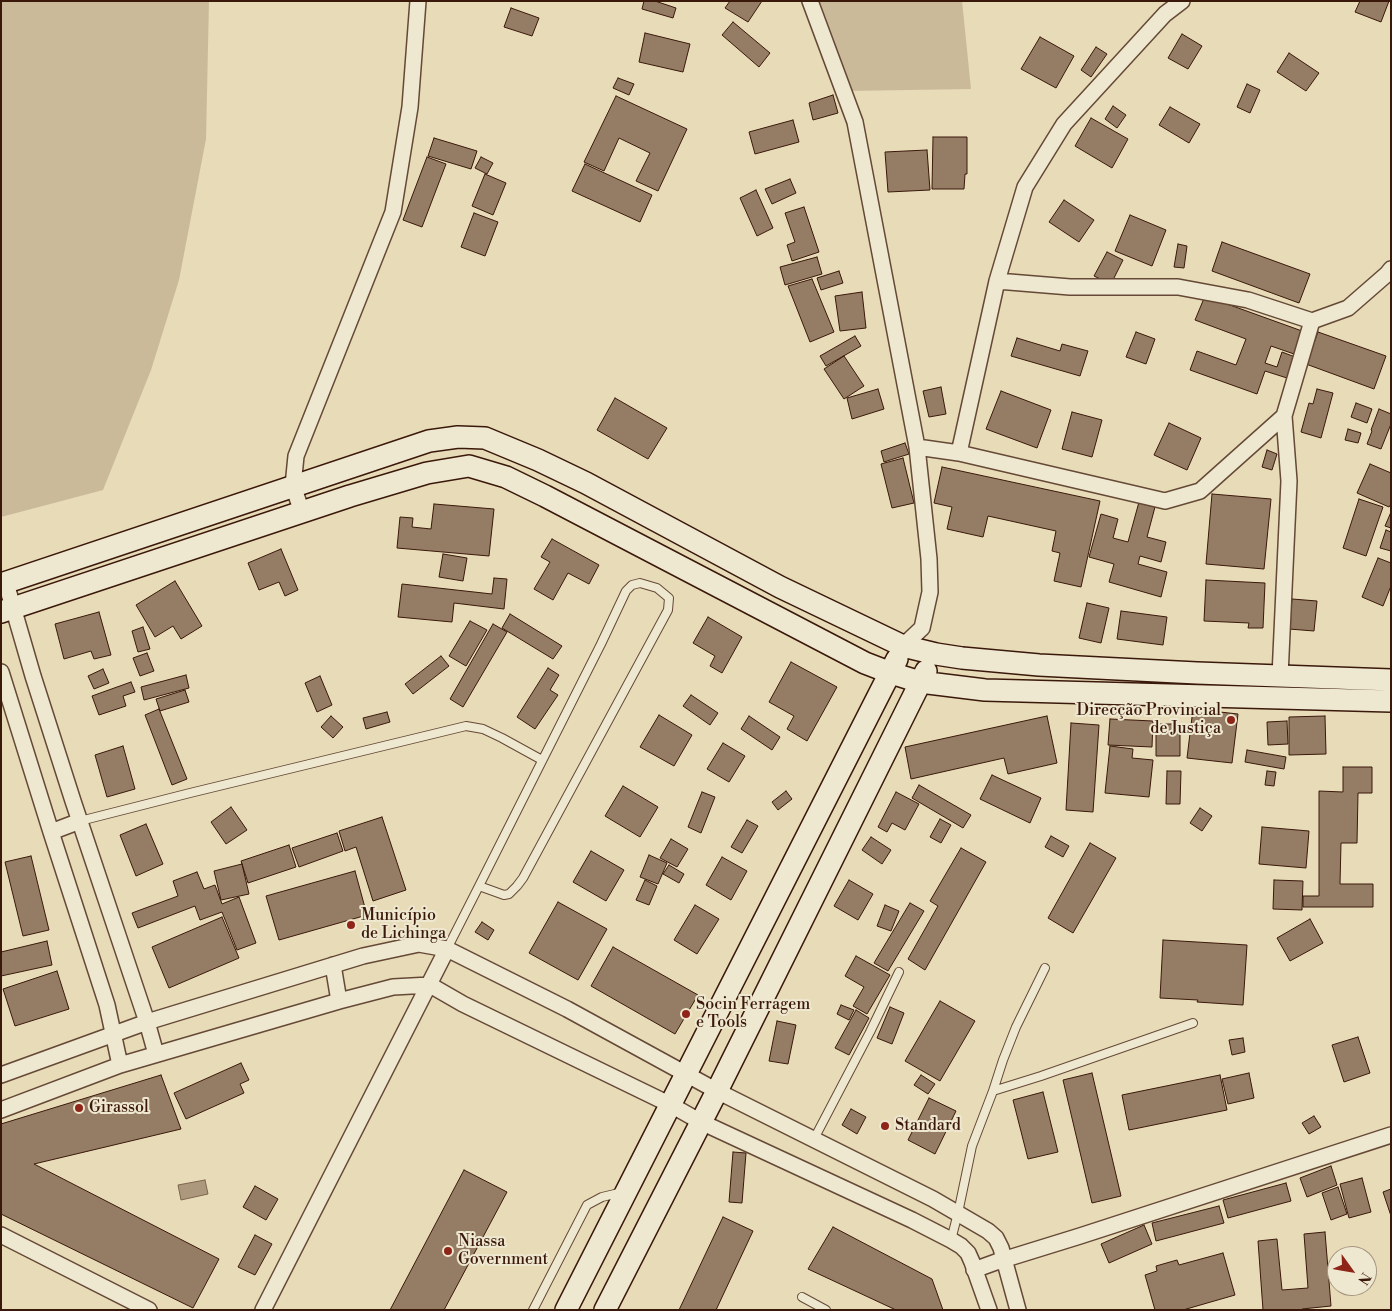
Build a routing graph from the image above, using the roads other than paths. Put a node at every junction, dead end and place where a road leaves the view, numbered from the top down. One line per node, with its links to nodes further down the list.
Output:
1 (418, 1): 12 (street)
2 (810, 1): 9 (street)
3 (1182, 1): 5 (street)
4 (1391, 269): 6 (street)
5 (997, 282): 6 (street); 10 (street)
6 (1312, 321): 7 (street)
7 (1284, 416): 10 (street); 27 (street)
8 (458, 437): 11 (main road); 12 (main road); 15 (main road)
9 (917, 446): 10 (street); 22 (street)
10 (958, 453)
11 (469, 466): 13 (main road); 18 (main road)
12 (293, 486): 13 (street); 14 (main road)
13 (302, 512): 16 (main road)
14 (178, 524): 16 (main road); 20 (main road)
15 (665, 526): 17 (main road); 18 (main road)
16 (184, 551): 21 (main road)
17 (713, 551): 19 (main road); 23 (main road)
18 (653, 552): 19 (main road)
19 (700, 577): 26 (main road)
20 (4, 583): 21 (street)
21 (8, 610): 32 (street)
22 (922, 628): 23 (street); 24 (street)
23 (903, 646): 24 (main road); 26 (main road)
24 (936, 654): 27 (main road); 29 (main road)
25 (1, 672): 33 (street)
26 (891, 673): 29 (main road); 46 (main road)
27 (1280, 676): 28 (main road)
28 (1391, 680)
29 (920, 682): 30 (main road); 48 (main road)
30 (1391, 701)
31 (542, 760): 32 (lane); 34 (lane); 34 (lane)
32 (80, 821): 33 (street); 41 (street)
33 (51, 832): 43 (street)
34 (479, 886): 35 (lane)
35 (447, 949): 36 (street); 39 (street); 46 (street)
36 (333, 965): 40 (street); 41 (street)
37 (1044, 968): 49 (lane)
38 (899, 972): 54 (lane)
39 (430, 985): 40 (street); 50 (street); 65 (street)
40 (339, 1001): 44 (street)
41 (148, 1022): 43 (street); 44 (street)
42 (1193, 1023): 49 (lane)
43 (113, 1035): 45 (street); 47 (street)
44 (156, 1054): 45 (street)
45 (120, 1065): 51 (street)
46 (687, 1074): 48 (street); 50 (main road)
47 (1, 1075)
48 (717, 1091): 52 (main road); 54 (street)
49 (993, 1091): 56 (lane)
50 (671, 1105): 52 (street); 55 (main road)
51 (1, 1110)
52 (702, 1122): 58 (street); 62 (main road)
53 (1391, 1135): 60 (street)
54 (814, 1139): 56 (street)
55 (627, 1191): 59 (main road); 66 (lane)
56 (958, 1213): 58 (lane); 60 (street)
57 (1, 1235): 64 (street)
58 (951, 1240): 61 (street)
59 (594, 1256): 62 (main road); 67 (main road)
60 (1004, 1260): 61 (street); 71 (street)
61 (974, 1270): 70 (street)
62 (625, 1271): 68 (main road)
63 (802, 1297): 69 (lane)
64 (148, 1310)
65 (263, 1310)
66 (533, 1310)
67 (566, 1310)
68 (605, 1310)
69 (826, 1310)
70 (989, 1310)
71 (1018, 1310)

